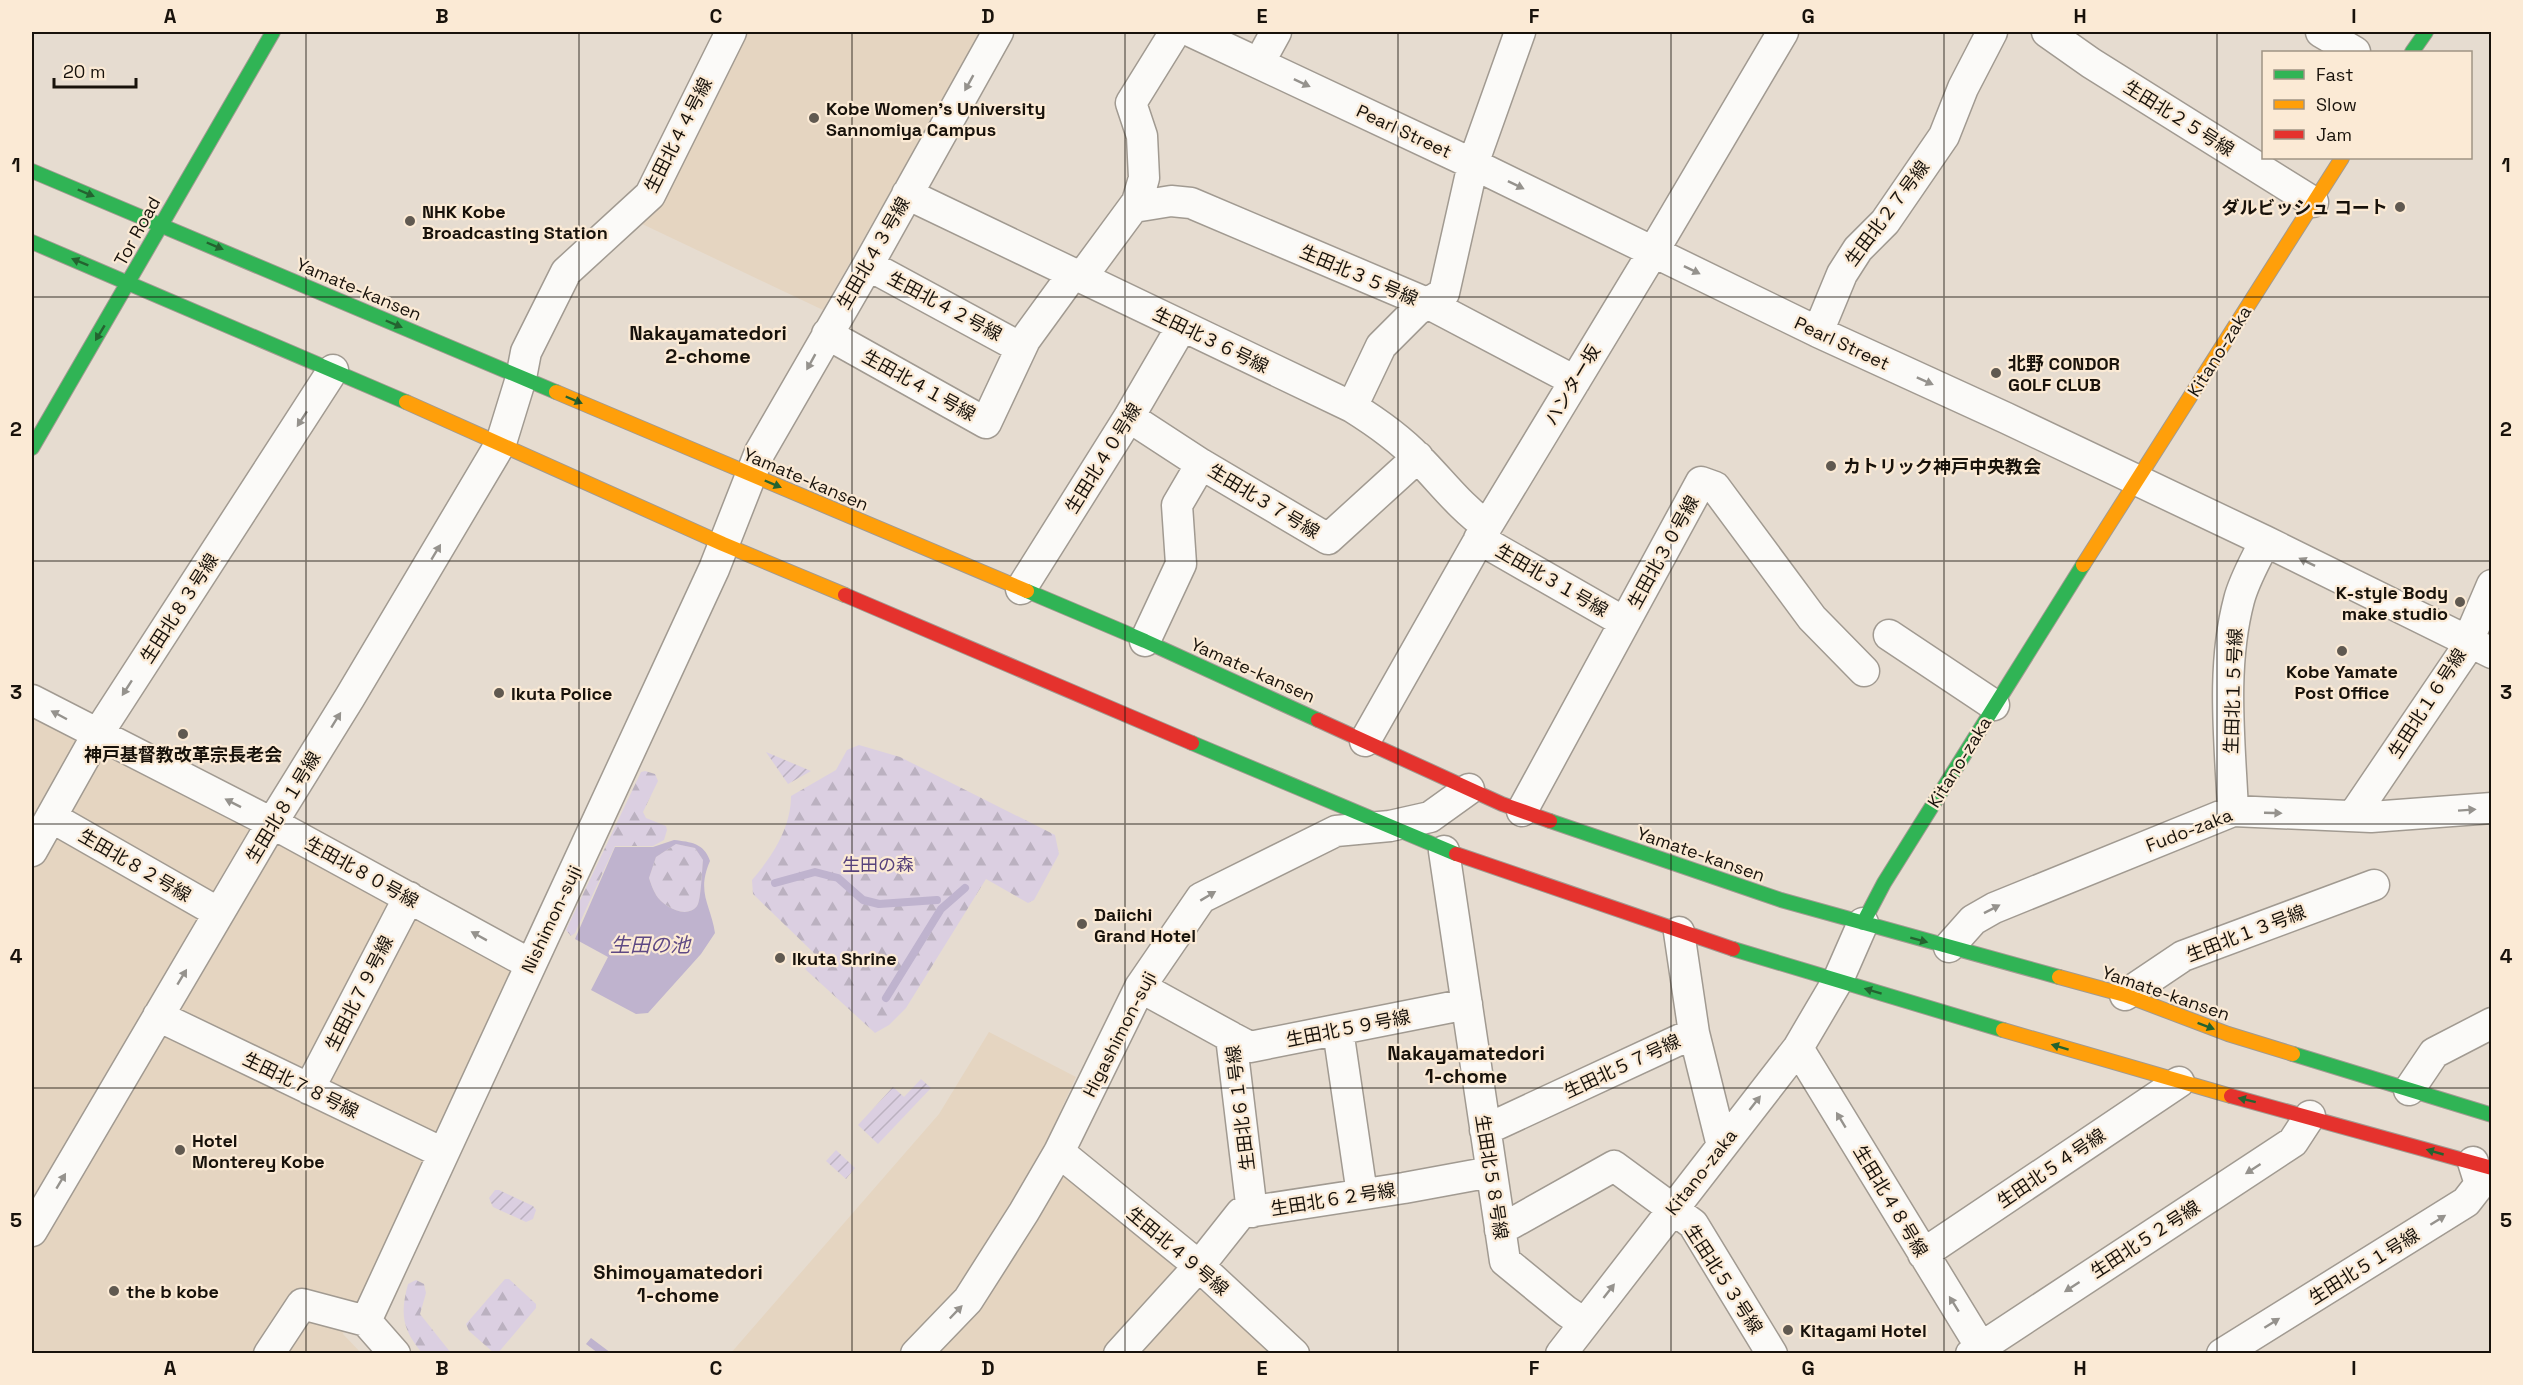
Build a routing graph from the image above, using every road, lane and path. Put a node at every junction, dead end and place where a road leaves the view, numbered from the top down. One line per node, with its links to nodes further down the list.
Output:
1 (273, 32): 22 (main road, Tor Road)
2 (730, 32): 34 (street, 生田北４４号線)
3 (998, 32): 19 (street, 生田北４３号線, one-way to 19)
4 (1175, 32): 21 (street, 生田北４１号線)
5 (1192, 32): 15 (street, Pearl Street)
6 (1276, 32): 15 (street)
7 (1520, 32): 17 (street)
8 (1783, 32): 24 (street, ハンター坂)
9 (1992, 32): 30 (street, 生田北２７号線)
10 (2047, 32): 20 (street, 生田北２５号線)
11 (2321, 32): 13 (street)
12 (2426, 32): 14 (main road)
13 (2353, 51)
14 (2413, 51)
15 (1259, 63): 17 (street, Pearl Street, one-way to 17)
16 (2341, 159): 20 (main road, Kitano-zaka)
17 (1473, 164): 24 (street, Pearl Street, one-way to 24); 28 (street)
18 (32, 171): 22 (main road, Yamate-kansen, one-way to 22)
19 (907, 194): 25 (street, 生田北４３号線); 26 (street, 生田北３６号線)
20 (2313, 202): 43 (main road, Kitano-zaka)
21 (1134, 207): 26 (street, 生田北４１号線); 28 (street, 生田北３５号線)
22 (161, 224): 27 (main road, Tor Road); 34 (main road, Yamate-kansen, one-way to 34)
23 (32, 242): 27 (main road, one-way to 23)
24 (1653, 252): 30 (street, Pearl Street, one-way to 30); 35 (street, ハンター坂)
25 (868, 265): 31 (street, 生田北４３号線); 32 (street, 生田北４２号線)
26 (1077, 276): 29 (street, 生田北３６号線); 32 (street, 生田北４１号線)
27 (129, 282): 33 (main road); 39 (main road, Tor Road, one-way to 39)
28 (1429, 304): 35 (street, 生田北３５号線); 36 (street)
29 (1182, 326): 36 (street, 生田北３６号線); 37 (street, 生田北４０号線)
30 (1818, 332): 43 (street, Pearl Street, one-way to 43)
31 (827, 334): 32 (street, 生田北４１号線); 42 (street, 生田北４３号線, one-way to 42)
32 (1021, 348)
33 (333, 370): 38 (main road); 56 (street, 生田北８３号線, one-way to 56)
34 (521, 378): 38 (street, 生田北８１号線); 42 (main road, Yamate-kansen, one-way to 42)
35 (1575, 381): 44 (street, ハンター坂)
36 (1352, 407): 40 (street, 生田北３６号線)
37 (1129, 417): 41 (street, 生田北３７号線); 48 (street, 生田北４０号線)
38 (501, 443): 46 (main road); 64 (street, 生田北８１号線, one-way to 38)
39 (32, 448)
40 (1418, 458): 41 (street, 生田北３７号線); 44 (street, 生田北３６号線)
41 (1201, 464): 51 (street)
42 (750, 475): 46 (street, Nishimon-suji); 48 (main road, Yamate-kansen, one-way to 48)
43 (2137, 481): 45 (street, Pearl Street); 55 (main road, Kitano-zaka)
44 (1483, 532): 49 (street, 生田北３１号線); 57 (street, ハンター坂)
45 (2265, 541): 52 (street, Pearl Street, one-way to 45); 61 (street, 生田北１５号線)
46 (723, 544): 65 (main road); 74 (street, Nishimon-suji)
47 (2492, 585): 52 (street, 生田北１６号線)
48 (1021, 589): 51 (main road, Yamate-kansen)
49 (1624, 622): 53 (street, 生田北３０号線); 60 (street, 生田北３０号線)
50 (1889, 635): 55 (street)
51 (1145, 641): 57 (main road, Yamate-kansen)
52 (2479, 647): 62 (street, 生田北１６号線)
53 (1864, 671)
54 (32, 700): 56 (street, 生田北８０号線, one-way to 54)
55 (1994, 705): 71 (main road, Kitano-zaka)
56 (97, 735): 63 (street, 生田北８３号線); 64 (street, 生田北８０号線, one-way to 56)
57 (1365, 741): 58 (main road, Yamate-kansen)
58 (1468, 789): 60 (main road, Yamate-kansen); 65 (street, Higashimon-suji)
59 (2492, 808): 62 (street, Fudo-zaka, one-way to 59)
60 (1522, 811): 71 (main road, Yamate-kansen)
61 (2233, 811): 62 (street, Fudo-zaka, one-way to 62); 73 (street, Fudo-zaka, one-way to 61)
62 (2353, 816)
63 (51, 817): 67 (street, 生田北８３号線); 70 (street, 生田北８２号線)
64 (272, 823): 69 (street, 生田北８０号線); 70 (street, 生田北８１号線)
65 (1390, 826): 66 (main road); 76 (street, Higashimon-suji, one-way to 65)
66 (1444, 850): 72 (main road); 78 (street, 生田北５８号線)
67 (32, 851)
68 (2374, 885): 77 (street, 生田北１３号線)
69 (409, 897): 74 (street, 生田北８０号線, one-way to 69); 86 (street, 生田北７９号線)
70 (219, 914): 79 (street, 生田北８１号線, one-way to 70)
71 (1863, 923): 73 (main road, Yamate-kansen, one-way to 73); 75 (street, Kitano-zaka)
72 (1679, 932): 75 (main road); 82 (street)
73 (1949, 947): 77 (main road, Yamate-kansen)
74 (530, 964): 93 (street, Nishimon-suji)
75 (1838, 980): 84 (street, Kitano-zaka); 85 (main road, one-way to 75)
76 (1140, 987): 83 (street, 生田北６１号線); 92 (street, Higashimon-suji)
77 (2126, 995): 87 (main road, Yamate-kansen, one-way to 87)
78 (1467, 1004): 81 (street, 生田北５９号線); 90 (street, 生田北５８号線)
79 (158, 1016): 86 (street, 生田北７８号線); 100 (street, 生田北８１号線, one-way to 79)
80 (2492, 1023): 87 (street)
81 (1338, 1030): 83 (street, 生田北５９号線); 96 (street)
82 (1694, 1032): 90 (street, 生田北５７号線); 91 (street)
83 (1231, 1036): 98 (street, 生田北６１号線)
84 (1798, 1048): 91 (street, Kitano-zaka, one-way to 84); 101 (street, 生田北４８号線, one-way to 84)
85 (2179, 1082): 89 (main road, one-way to 85); 101 (street, 生田北５４号線)
86 (309, 1089): 93 (street, 生田北７８号線)
87 (2409, 1090): 88 (main road, Yamate-kansen)
88 (2492, 1115)
89 (2310, 1116): 94 (main road, one-way to 89); 105 (street, 生田北５２号線, one-way to 105)
90 (1485, 1130): 95 (street, 生田北５８号線)
91 (1722, 1146): 97 (street, Kitano-zaka)
92 (1059, 1152): 102 (street, 生田北４９号線); 109 (street, Higashimon-suji, one-way to 92)
93 (443, 1153): 103 (street, Nishimon-suji)
94 (2482, 1165): 113 (street, 生田北５１号線, one-way to 94)
95 (1491, 1172): 96 (street, 生田北６２号線); 99 (street, 生田北５８号線)
96 (1362, 1194): 98 (street, 生田北６２号線)
97 (1672, 1209): 99 (street, 生田北５３号線); 104 (street, Kitano-zaka, one-way to 97); 112 (street, 生田北５３号線)
98 (1252, 1212): 102 (street, 生田北６２号線)
99 (1500, 1230): 104 (street, 生田北５８号線)
100 (32, 1232)
101 (1923, 1254): 105 (street, 生田北４８号線, one-way to 101)
102 (1199, 1266): 106 (street, 生田北４９号線); 110 (street, 生田北６２号線)
103 (366, 1321): 107 (street); 108 (street)
104 (1584, 1323): 111 (street, Kitano-zaka)
105 (1979, 1351)
106 (1290, 1352)
107 (269, 1353)
108 (395, 1353)
109 (915, 1353)
110 (1119, 1353)
111 (1561, 1353)
112 (1772, 1353)
113 (2222, 1353)

